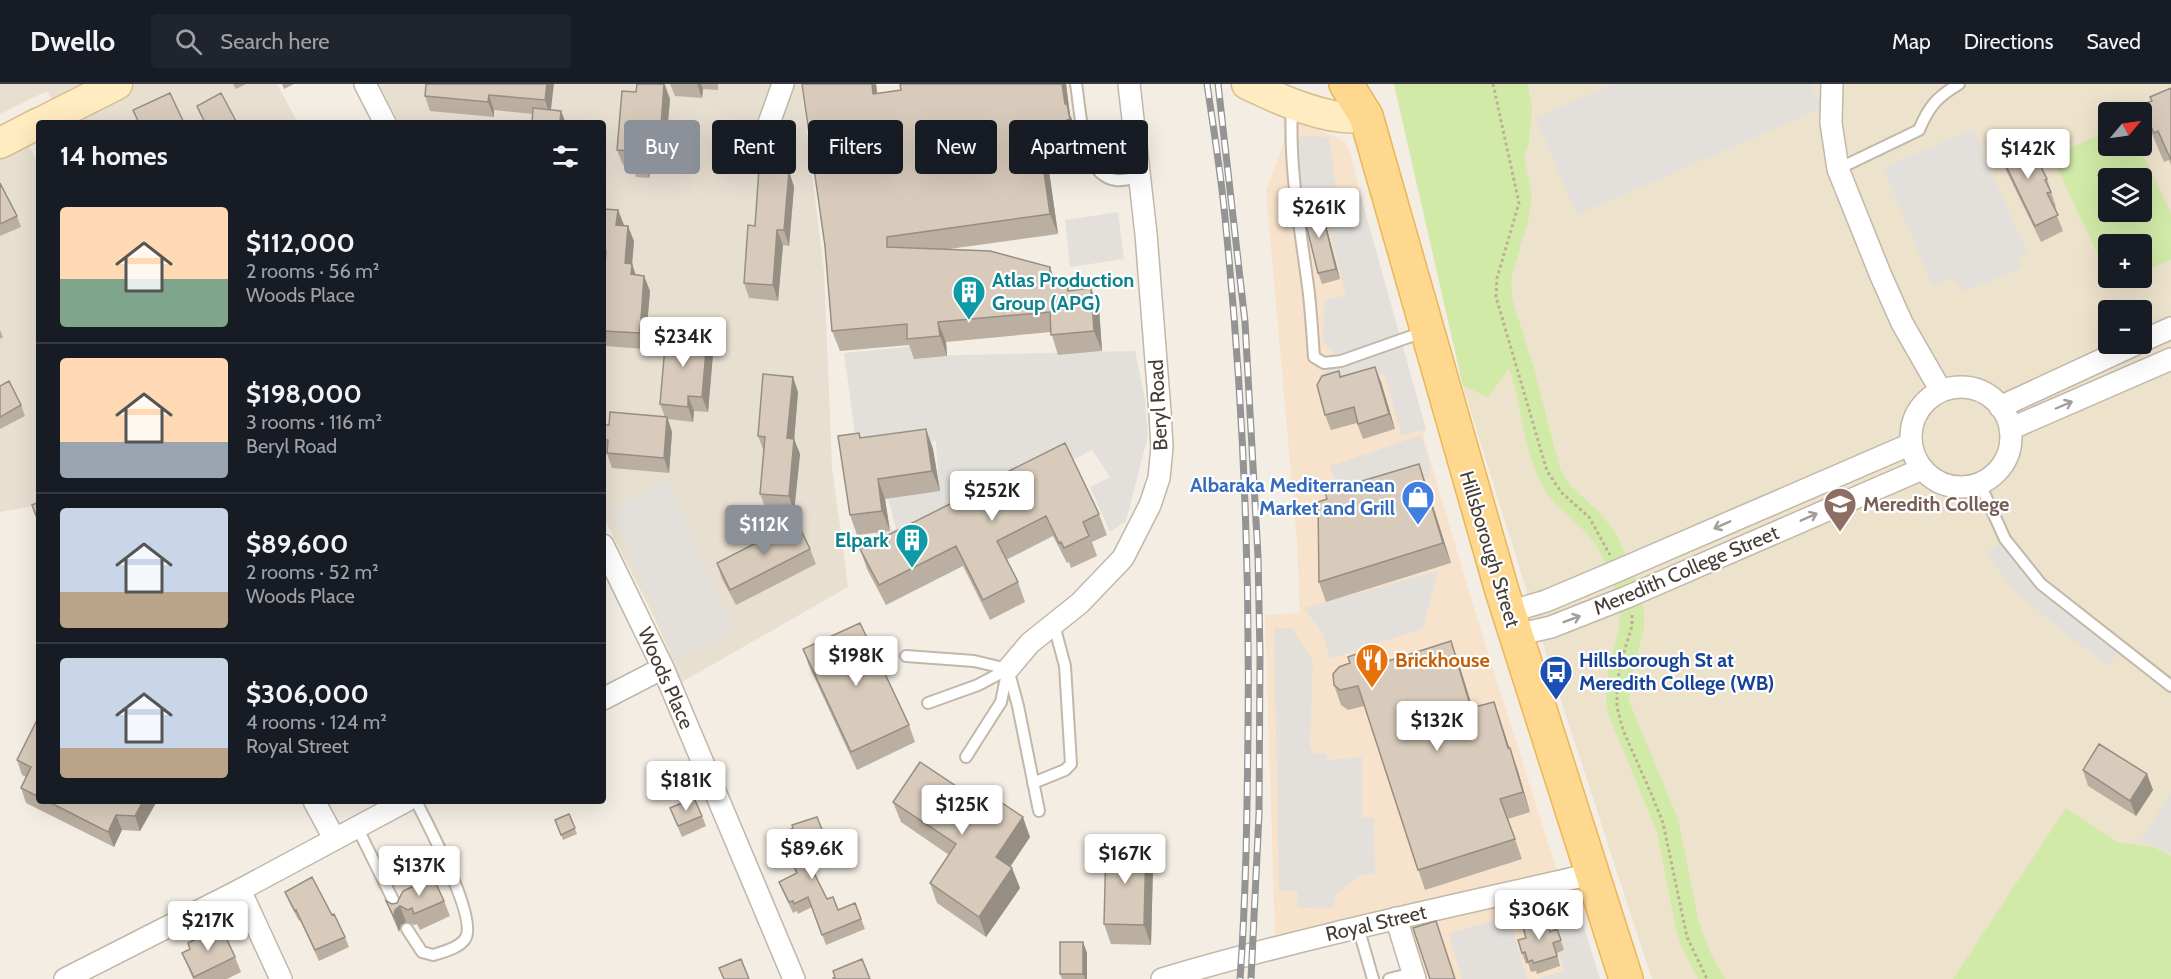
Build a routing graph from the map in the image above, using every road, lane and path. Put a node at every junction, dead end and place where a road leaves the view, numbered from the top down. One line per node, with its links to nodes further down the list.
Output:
1 (117, 84): 11 (street)
2 (365, 84): 15 (street)
3 (783, 84): 16 (street)
4 (1076, 84): 20 (lane)
5 (1129, 84): 20 (street, Beryl Road)
6 (1247, 84): 13 (street)
7 (1346, 84): 12 (main road, Hillsborough Street)
8 (1493, 84): 37 (path)
9 (1832, 84): 19 (street)
10 (1959, 84): 19 (lane)
11 (80, 92): 14 (street)
12 (1368, 100): 13 (street); 22 (main road, Hillsborough Street)
13 (1292, 103): 22 (lane)
14 (43, 120)
15 (383, 120)
16 (770, 120)
17 (36, 125): 18 (street)
18 (0, 143)
19 (1838, 169): 28 (street)
20 (1139, 177): 40 (street, Beryl Road)
21 (2171, 328): 23 (street)
22 (1427, 330): 39 (main road, Hillsborough Street)
23 (2152, 337)
24 (2114, 354): 29 (street)
25 (2146, 354): 27 (street)
26 (2171, 359): 27 (street)
27 (2151, 367): 30 (street, one-way to 27)
28 (1941, 391): 29 (street); 31 (street)
29 (2000, 406): 30 (street)
30 (2010, 429): 34 (street)
31 (1911, 444): 32 (street); 33 (street, Meredith College Street)
32 (1922, 469): 34 (street); 35 (street, Meredith College Street)
33 (1843, 473): 35 (street); 39 (street, Meredith College Street, one-way to 39)
34 (1980, 483): 44 (lane)
35 (1854, 497): 39 (street, Meredith College Street, one-way to 35)
36 (606, 551): 42 (street, Woods Place)
37 (1611, 557)
38 (1630, 607): 70 (path)
39 (1513, 624): 55 (main road, Hillsborough Street)
40 (1054, 625): 43 (street, Beryl Road); 48 (lane)
41 (906, 656): 43 (lane)
42 (663, 668): 45 (street); 65 (street, Woods Place)
43 (1008, 669): 46 (lane); 47 (lane); 48 (lane)
44 (2171, 686)
45 (606, 697)
46 (928, 703)
47 (966, 757)
48 (1033, 783): 52 (lane)
49 (316, 804): 54 (street)
50 (400, 804): 53 (street)
51 (417, 804): 60 (lane)
52 (1038, 811)
53 (357, 827): 54 (street); 57 (lane)
54 (334, 838): 56 (street)
55 (1592, 874): 58 (street, Royal Street); 69 (main road, Hillsborough Street)
56 (240, 890): 63 (street); 64 (street)
57 (399, 912)
58 (1396, 918): 59 (street, Royal Street); 62 (street)
59 (1358, 927): 61 (street, Royal Street); 67 (lane)
60 (407, 928)
61 (1202, 973): 66 (street, Royal Street)
62 (1414, 976): 68 (lane)
63 (65, 979)
64 (281, 979)
65 (794, 979)
66 (1162, 979)
67 (1373, 979)
68 (1389, 979)
69 (1626, 979)
70 (1707, 979)

